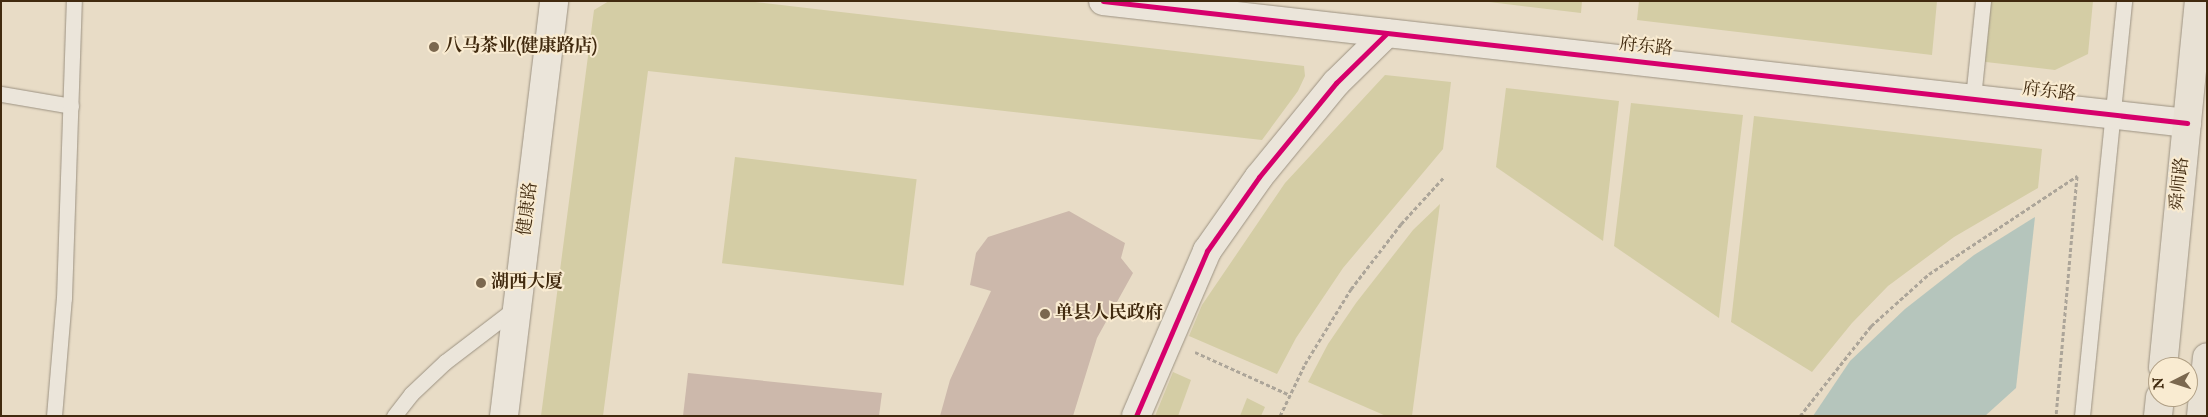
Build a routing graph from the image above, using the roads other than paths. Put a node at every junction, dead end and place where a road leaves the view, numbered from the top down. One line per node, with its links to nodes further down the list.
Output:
1 (74, 1): 10 (lane)
2 (554, 1): 13 (street, 健康路)
3 (1103, 1): 7 (street, 府东路)
4 (1983, 1): 9 (lane)
5 (2124, 1): 11 (lane)
6 (2199, 1): 12 (main road, 舜师路)
7 (1387, 33): 9 (street, 府东路); 19 (street)
8 (1, 94): 10 (lane)
9 (1973, 98): 11 (street, 府东路)
10 (71, 106): 16 (lane)
11 (2113, 114): 12 (street, 府东路); 20 (lane)
12 (2187, 123): 14 (main road, 舜师路)
13 (517, 307): 17 (lane); 18 (street, 健康路)
14 (2164, 357)
15 (2207, 357): 21 (main road)
16 (54, 416)
17 (394, 416)
18 (504, 416)
19 (1136, 416)
20 (2082, 416)
21 (2201, 416)

